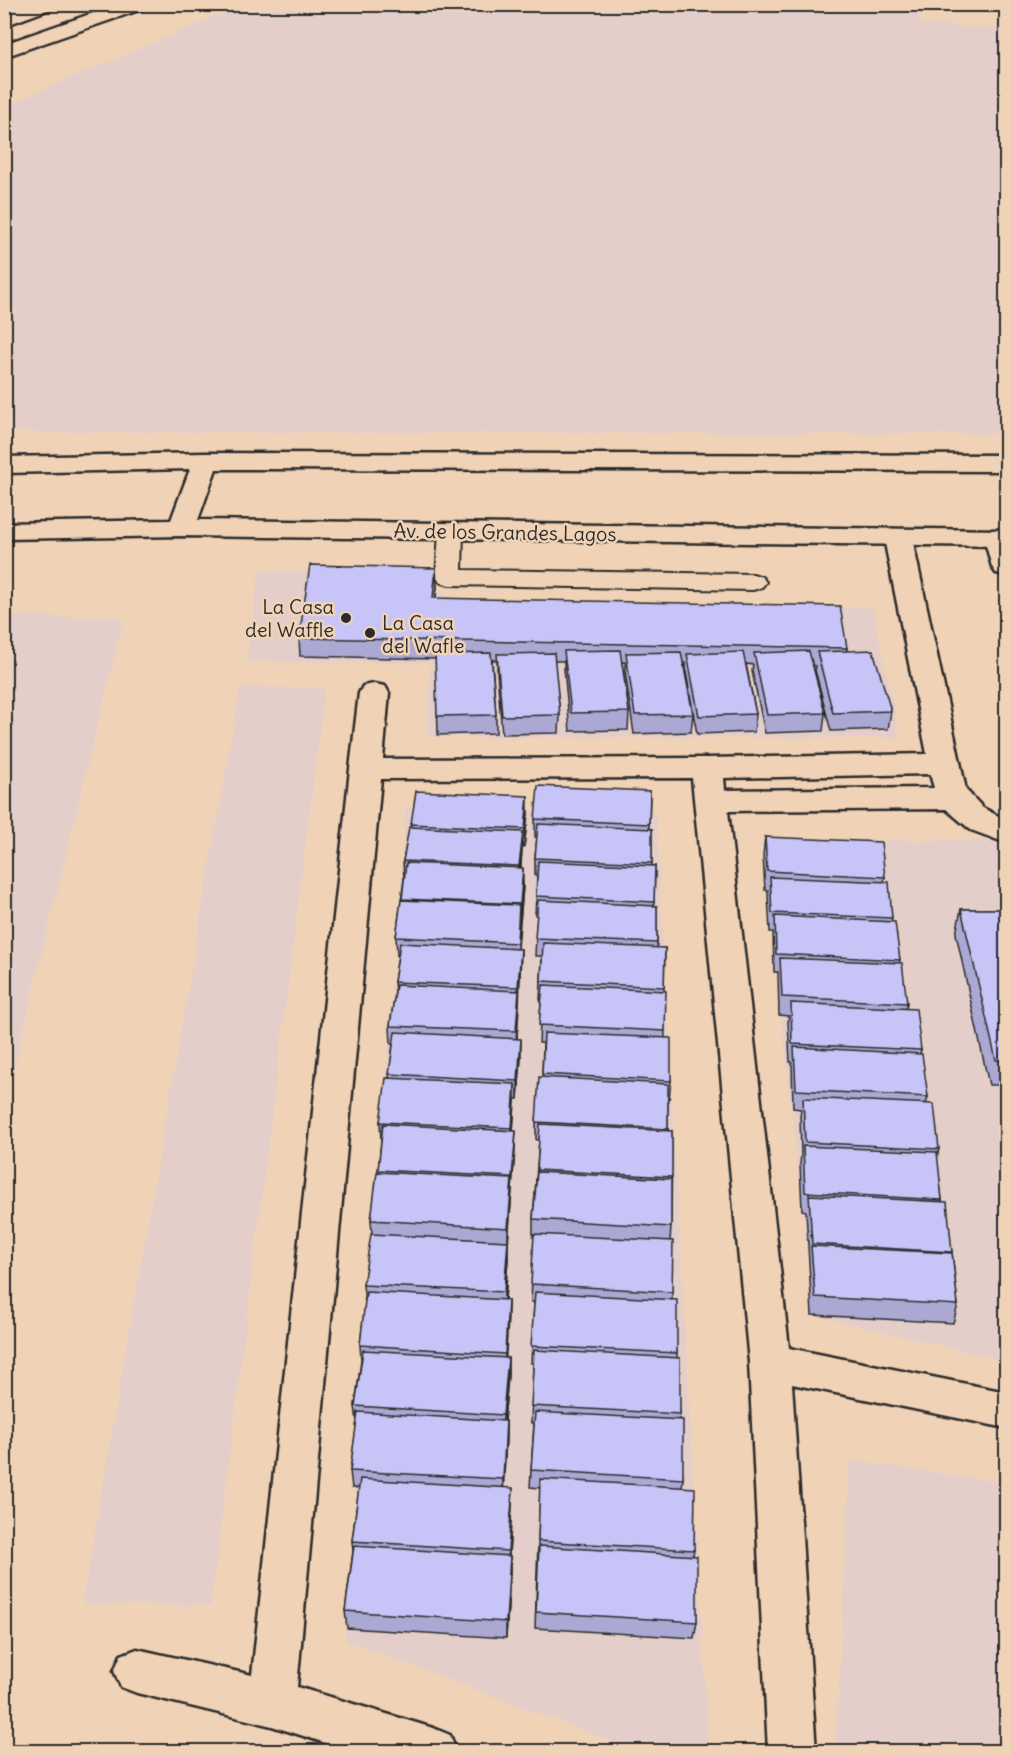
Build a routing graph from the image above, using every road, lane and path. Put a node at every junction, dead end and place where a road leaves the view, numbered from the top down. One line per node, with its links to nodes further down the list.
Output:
1 (46, 4): 3 (street)
2 (138, 4): 4 (street)
3 (4, 21)
4 (4, 51)
5 (206, 461): 6 (street); 7 (street); 8 (street)
6 (1006, 462)
7 (4, 465)
8 (182, 528): 9 (street, Av. de los Grandes Lagos); 10 (street, Av. de los Grandes Lagos)
9 (4, 531)
10 (451, 532): 11 (street, Av. de los Grandes Lagos); 14 (lane)
11 (898, 538): 12 (street, Av. de los Grandes Lagos); 16 (street)
12 (1002, 538): 13 (street)
13 (1006, 567)
14 (753, 582)
15 (374, 693): 17 (street)
16 (944, 764): 18 (street); 19 (street)
17 (366, 769): 18 (street); 24 (street)
18 (710, 785): 19 (street); 21 (street)
19 (953, 798): 20 (street)
20 (1006, 832)
21 (770, 1362): 22 (street); 26 (street)
22 (1006, 1410)
23 (136, 1671): 24 (street)
24 (272, 1703): 25 (street)
25 (433, 1752)
26 (792, 1752)

